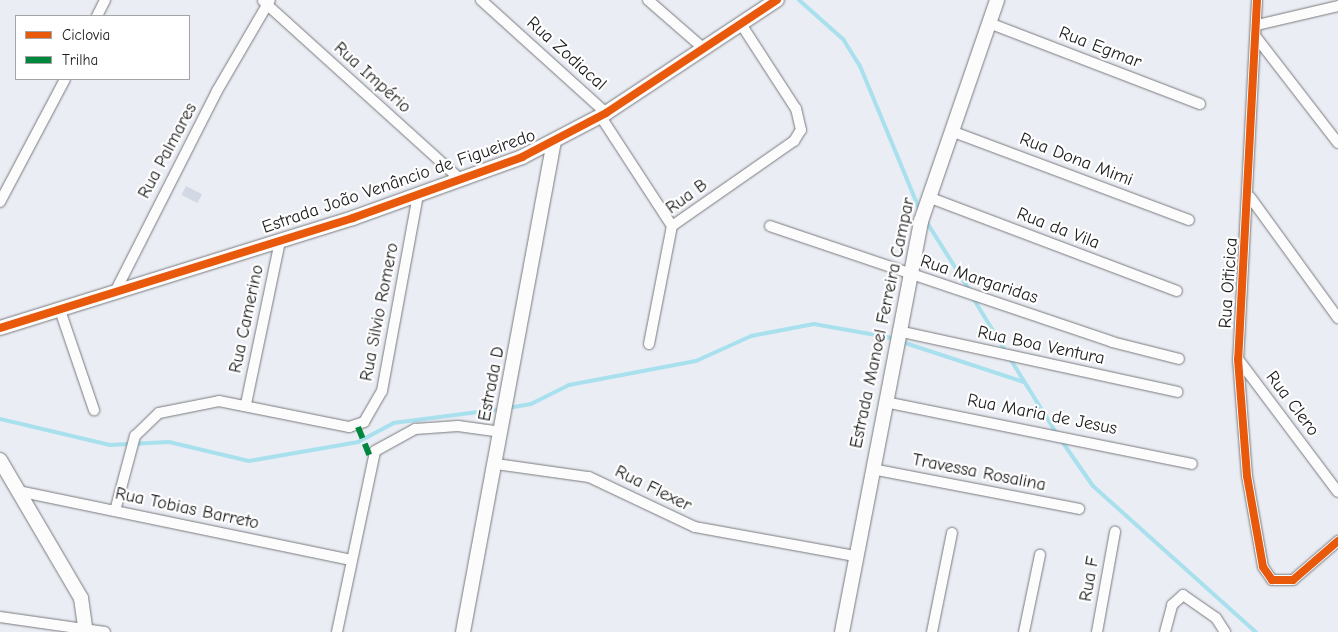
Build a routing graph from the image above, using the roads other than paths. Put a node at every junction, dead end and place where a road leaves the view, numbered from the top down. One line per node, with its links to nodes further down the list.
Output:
1 (105, 0): 9 (street)
2 (481, 0): 17 (street, Rua Zodiacal)
3 (648, 0): 14 (street)
4 (777, 0): 11 (street, Estrada João Venâncio de Figueiredo)
5 (998, 0): 10 (street, Estrada Manoel Ferreira Campar)
6 (1258, 0): 12 (street, Rua Oiticica)
7 (266, 1): 21 (street, Rua Império); 32 (street, Rua Palmares)
8 (1338, 6): 12 (street)
9 (98, 15)
10 (989, 23): 16 (street, Rua Egmar); 18 (street, Estrada Manoel Ferreira Campar)
11 (741, 24): 14 (street, Estrada João Venâncio de Figueiredo); 27 (street, Rua B)
12 (1256, 25): 13 (street, Rua Oiticica)
13 (1256, 37): 20 (street); 23 (street, Rua Oiticica)
14 (703, 48): 17 (street, Estrada João Venâncio de Figueiredo)
15 (65, 80): 25 (street)
16 (1200, 104)
17 (603, 115): 19 (street, Estrada João Venâncio de Figueiredo); 27 (street, Rua Zodiacal)
18 (951, 131): 24 (street, Estrada Manoel Ferreira Campar); 26 (street, Rua Dona Mimi)
19 (554, 143): 21 (street, Estrada João Venâncio de Figueiredo); 44 (street, Estrada D)
20 (1338, 143)
21 (460, 179): 22 (street, Estrada João Venâncio de Figueiredo)
22 (418, 196): 29 (street, Estrada João Venâncio de Figueiredo); 42 (street, Rua Silvio Romero)
23 (1250, 197): 34 (street); 39 (street, Rua Oiticica)
24 (927, 199): 30 (street, Estrada Manoel Ferreira Campar); 31 (street, Rua da Vila)
25 (0, 202)
26 (1189, 220)
27 (672, 226): 37 (street, Rua B)
28 (770, 226): 30 (street, Rua Margaridas)
29 (280, 241): 32 (street, Estrada João Venâncio de Figueiredo); 42 (street, Rua Camerino)
30 (908, 274): 36 (street, Estrada Manoel Ferreira Campar); 38 (street, Rua Margaridas)
31 (1177, 291)
32 (114, 294): 33 (street, Estrada João Venâncio de Figueiredo)
33 (60, 310): 35 (street, Estrada João Venâncio de Figueiredo); 43 (street)
34 (1338, 318)
35 (0, 328)
36 (898, 331): 40 (street, Rua Boa Ventura); 41 (street, Estrada Manoel Ferreira Campar)
37 (649, 344)
38 (1179, 359)
39 (1238, 359): 50 (street, Rua Clero); 55 (street, Rua Oiticica)
40 (1178, 392)
41 (885, 402): 47 (street, Rua Maria de Jesus); 48 (street, Estrada Manoel Ferreira Campar)
42 (246, 404): 52 (street)
43 (94, 410)
44 (503, 428): 46 (street, Estrada D); 58 (street)
45 (0, 460): 49 (street)
46 (496, 464): 57 (street, Rua Flexer); 63 (street, Estrada D)
47 (1192, 464)
48 (872, 469): 51 (street, Travessa Rosalina); 57 (street, Estrada Manoel Ferreira Campar)
49 (18, 491): 52 (street, Rua Tobias Barreto); 60 (street)
50 (1338, 492)
51 (1079, 509)
52 (115, 511): 58 (street, Rua Tobias Barreto)
53 (1114, 532): 67 (street, Rua F)
54 (952, 533): 65 (street)
55 (1338, 541)
56 (1040, 555): 66 (street)
57 (855, 556): 64 (street, Estrada Manoel Ferreira Campar)
58 (350, 560): 62 (street)
59 (0, 617): 60 (street)
60 (86, 630): 61 (street)
61 (105, 632)
62 (336, 632)
63 (463, 632)
64 (842, 632)
65 (932, 632)
66 (1024, 632)
67 (1098, 632)
68 (1165, 632): 69 (street)
69 (1224, 632)

